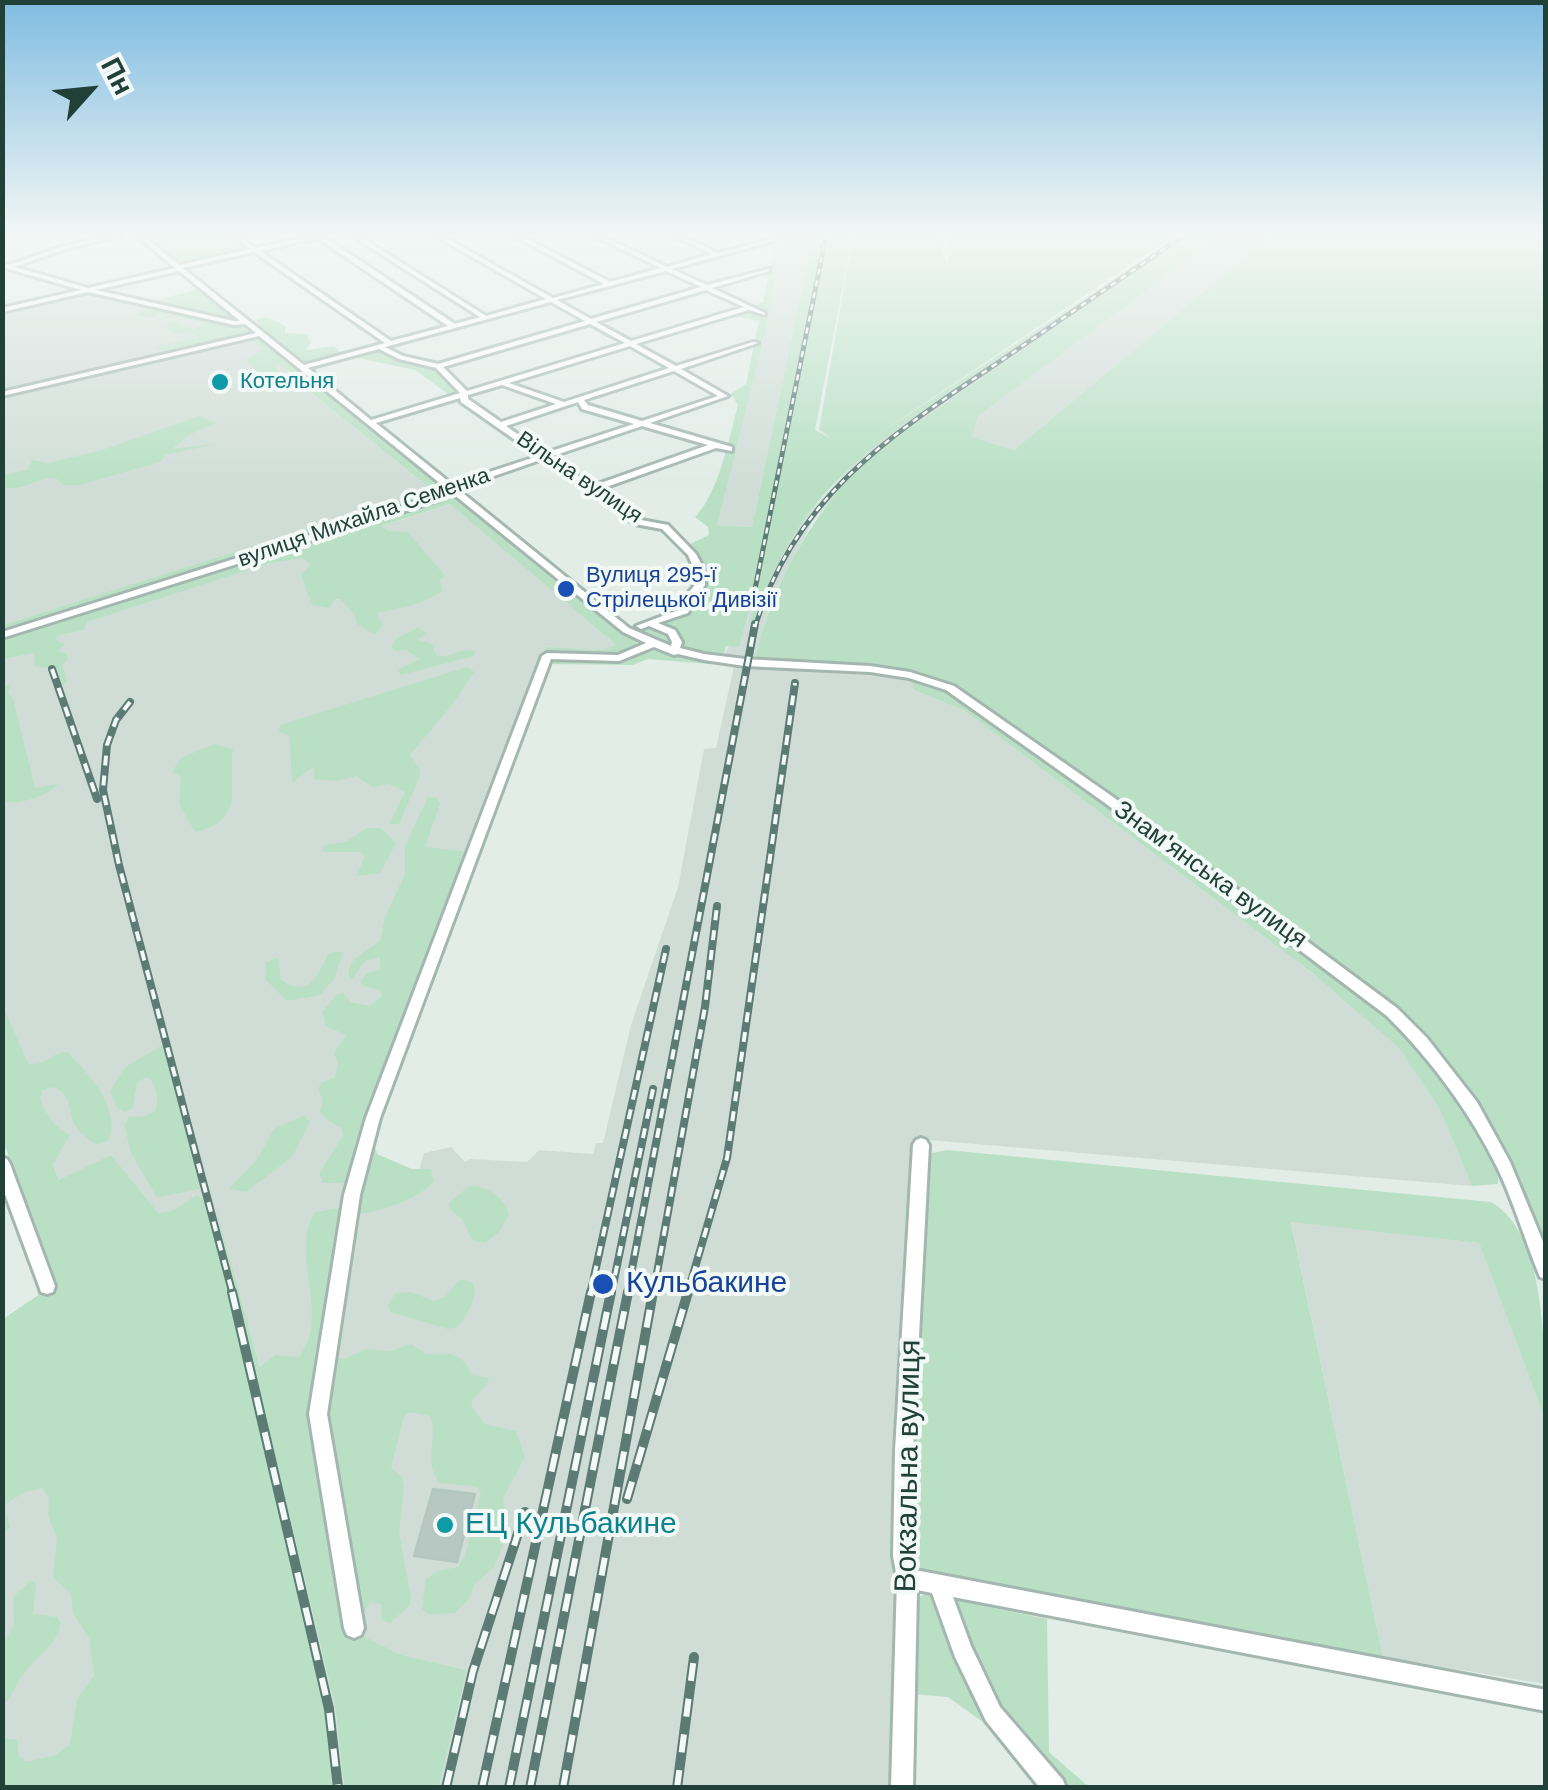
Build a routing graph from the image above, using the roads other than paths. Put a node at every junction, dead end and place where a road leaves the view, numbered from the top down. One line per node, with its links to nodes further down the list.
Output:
1 (234, 320): 9 (street)
2 (243, 320): 9 (street, Знам'янська вулиця)
3 (349, 320): 14 (street)
4 (443, 320): 11 (street)
5 (475, 320): 11 (street)
6 (586, 320): 10 (street)
7 (598, 320): 10 (street)
8 (711, 320): 15 (street)
9 (246, 322): 12 (street, Знам'янська вулиця)
10 (590, 322): 15 (street); 16 (street)
11 (453, 326): 14 (street)
12 (260, 334): 17 (street, Знам'янська вулиця); 20 (street)
13 (755, 343): 18 (street)
14 (383, 344): 16 (street); 17 (street)
15 (631, 344): 18 (street); 19 (street)
16 (438, 366): 21 (street, Вільна вулиця)
17 (302, 368): 25 (street, Знам'янська вулиця)
18 (676, 370): 22 (street); 24 (street, вулиця Михайла Семенка)
19 (503, 383): 21 (street); 23 (street)
20 (2, 394)
21 (461, 396): 25 (street); 26 (street, Вільна вулиця)
22 (580, 400): 23 (street); 24 (street)
23 (566, 405): 26 (street)
24 (646, 422): 27 (street); 29 (street, вулиця Михайла Семенка)
25 (369, 423): 31 (street, Знам'янська вулиця)
26 (500, 425): 29 (street, Вільна вулиця)
27 (717, 445): 28 (street); 30 (street)
28 (729, 448)
29 (545, 457): 30 (street, Вільна вулиця); 31 (street, вулиця Михайла Семенка)
30 (592, 489): 32 (street, Вільна вулиця)
31 (454, 491): 33 (street, Знам'янська вулиця); 34 (street, вулиця Михайла Семенка)
32 (642, 626): 33 (street, Вільна вулиця); 36 (street)
33 (626, 630): 35 (street, Знам'янська вулиця)
34 (2, 635)
35 (652, 644): 36 (street, Знам'янська вулиця); 43 (street)
36 (674, 652): 39 (street, Знам'янська вулиця)
37 (921, 1145): 41 (street, Вокзальна вулиця)
38 (2, 1164): 40 (street)
39 (1546, 1271)
40 (46, 1286)
41 (907, 1578): 42 (street); 45 (street, Вокзальна вулиця)
42 (940, 1587): 44 (street); 46 (street)
43 (354, 1628)
44 (1546, 1701)
45 (902, 1788)
46 (1055, 1788)

